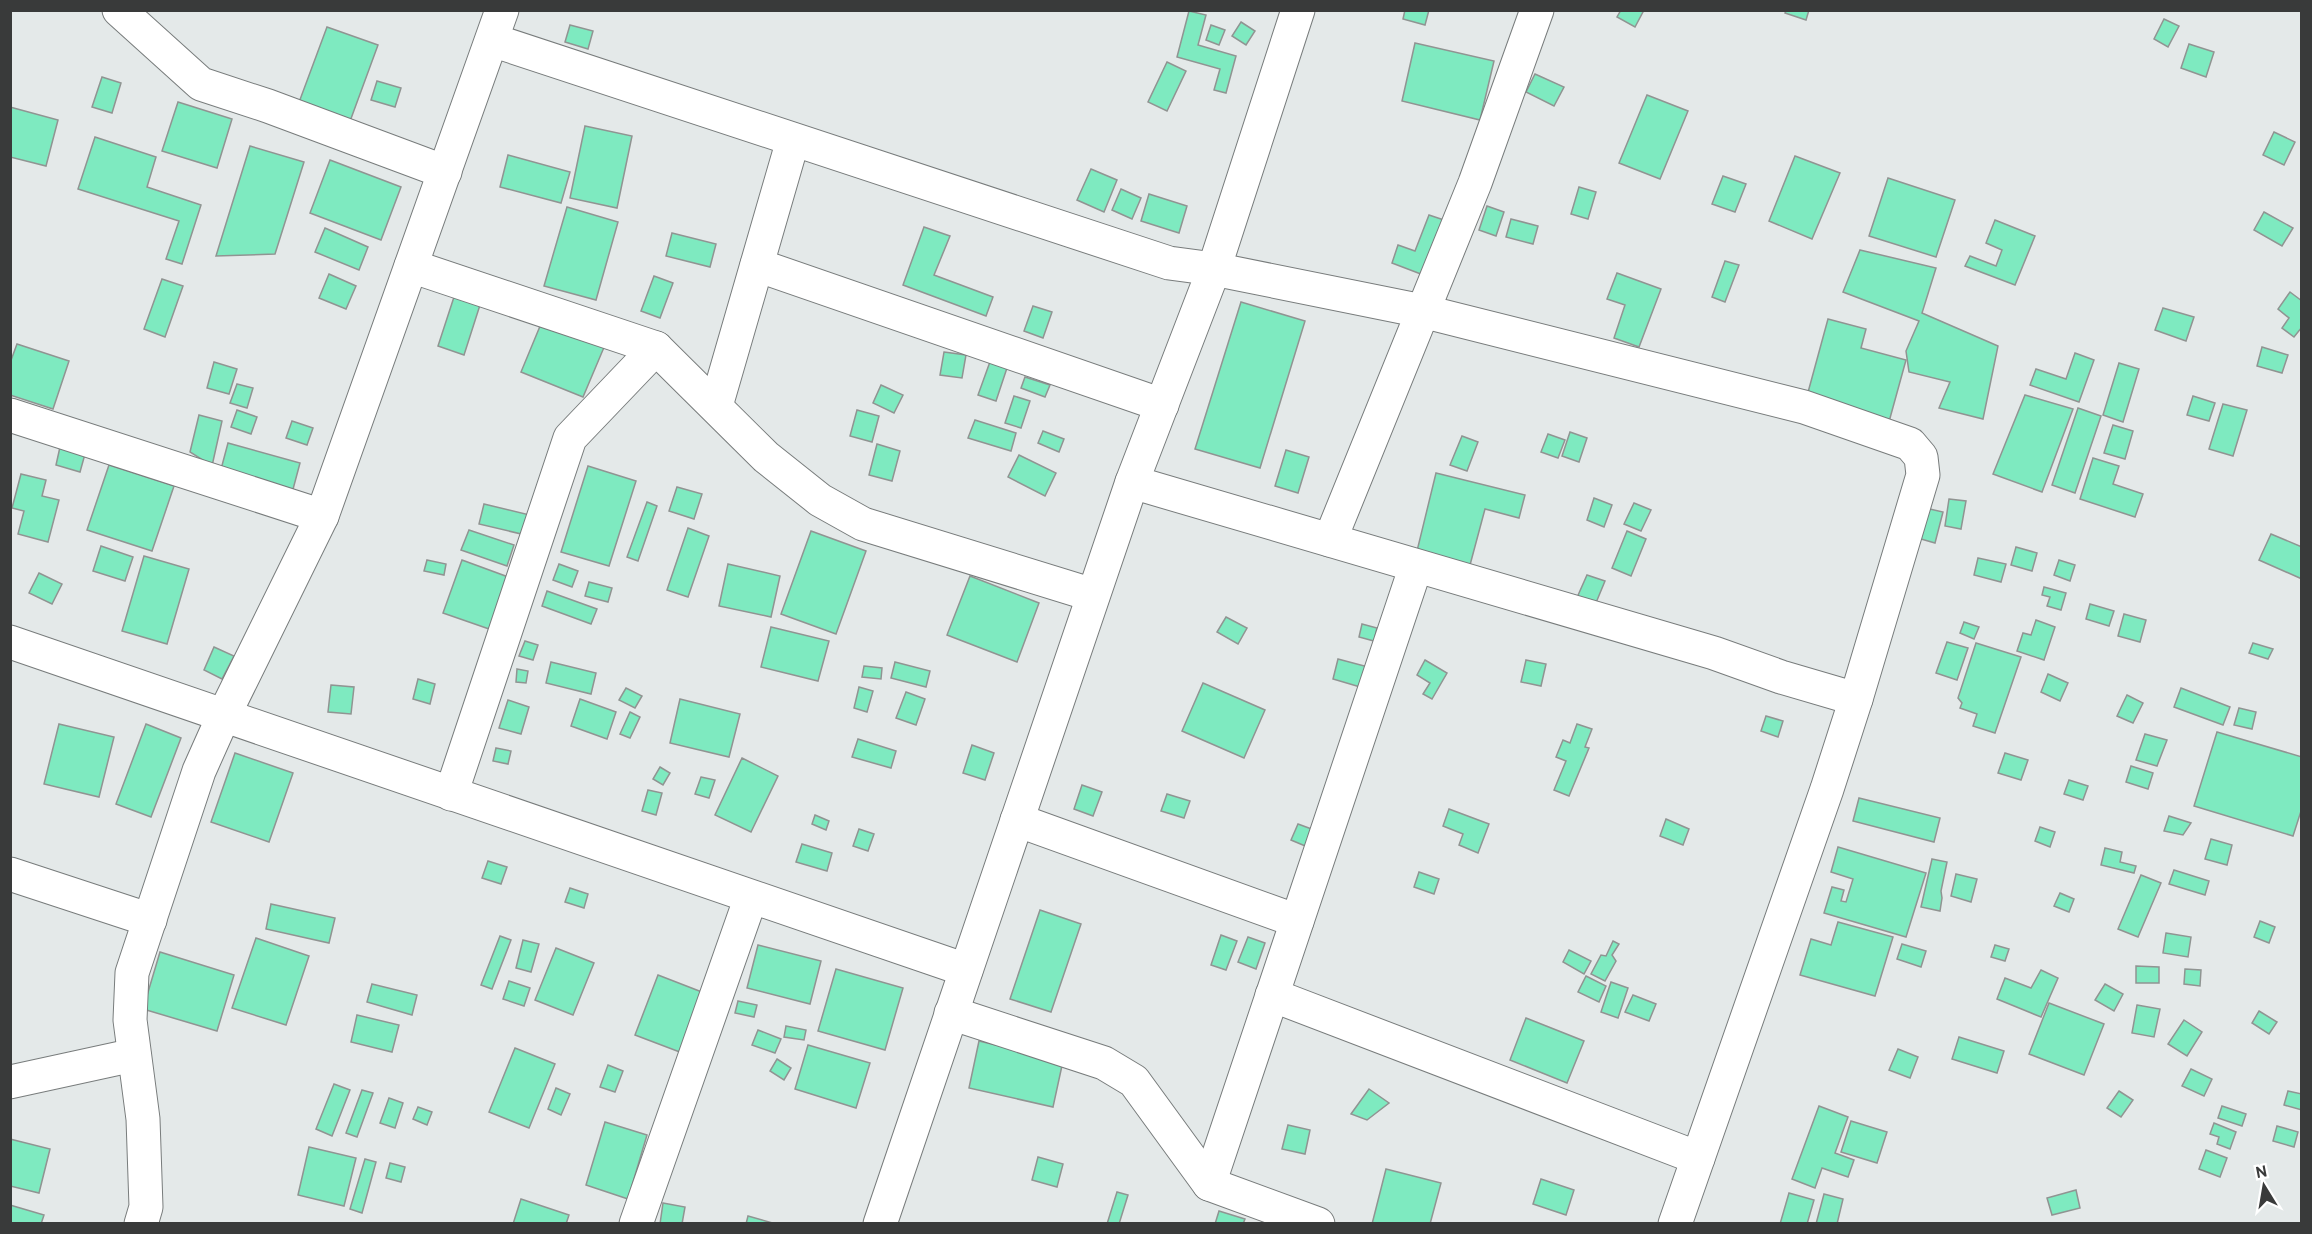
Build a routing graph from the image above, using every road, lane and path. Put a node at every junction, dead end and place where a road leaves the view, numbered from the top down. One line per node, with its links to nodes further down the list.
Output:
1 (119, 10): 6 (street)
2 (1298, 10): 9 (street)
3 (1536, 10): 10 (street)
4 (497, 25): 5 (street); 6 (street)
5 (793, 140): 7 (street); 9 (street)
6 (445, 172): 8 (street)
7 (757, 265): 12 (street); 13 (street)
8 (411, 266): 11 (street); 16 (street)
9 (1214, 269): 10 (street); 12 (street)
10 (1422, 311): 17 (street); 21 (street)
11 (656, 348): 13 (street); 23 (street)
12 (1162, 405): 15 (street)
13 (716, 406): 19 (street)
14 (10, 415): 16 (street)
15 (1132, 482): 17 (street); 19 (street)
16 (322, 516): 22 (street)
17 (1330, 540): 18 (street)
18 (1416, 566): 21 (street); 28 (street)
19 (1093, 595): 24 (street)
20 (10, 642): 22 (street)
21 (1856, 699): 34 (street)
22 (224, 716): 23 (street); 27 (street)
23 (451, 794): 26 (street)
24 (1017, 820): 28 (street); 29 (street)
25 (10, 874): 27 (street)
26 (751, 897): 29 (street); 37 (street)
27 (150, 920): 32 (street)
28 (1297, 921): 30 (street)
29 (966, 970): 31 (street)
30 (1272, 995): 34 (street); 35 (street)
31 (951, 1013): 35 (street); 38 (street)
32 (134, 1055): 33 (street); 36 (street)
33 (10, 1082)
34 (1698, 1158): 40 (street)
35 (1209, 1184): 39 (street)
36 (141, 1224)
37 (636, 1224)
38 (880, 1224)
39 (1318, 1224)
40 (1675, 1224)

